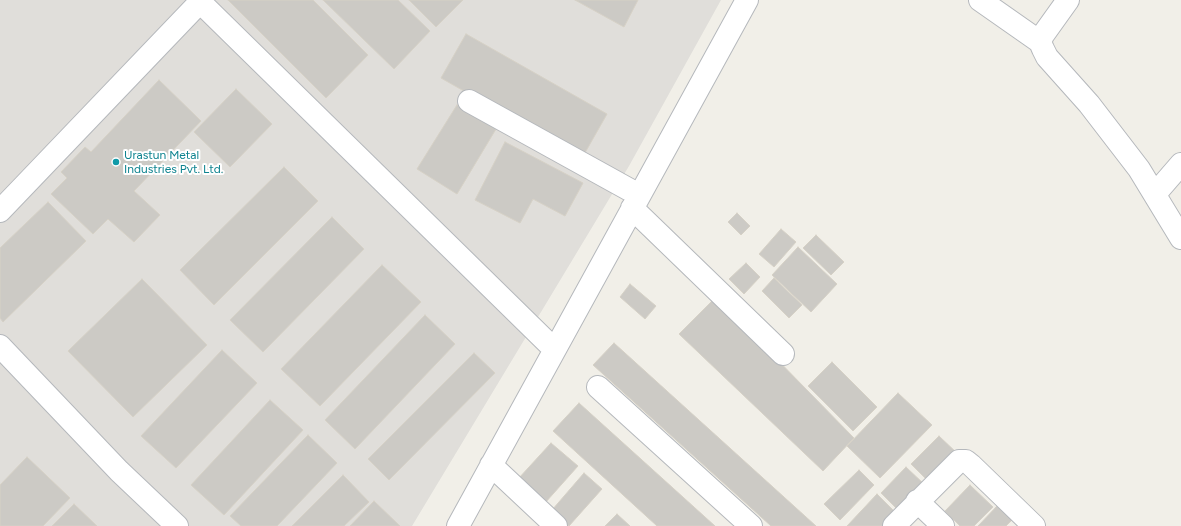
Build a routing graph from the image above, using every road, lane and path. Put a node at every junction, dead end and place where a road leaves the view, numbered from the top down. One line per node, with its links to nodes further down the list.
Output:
1 (747, 0): 9 (street)
2 (980, 0): 5 (street)
3 (1068, 0): 5 (street)
4 (200, 1): 10 (street); 13 (street)
5 (1040, 42): 8 (street)
6 (469, 101): 9 (street)
7 (1181, 164): 8 (street)
8 (1155, 194): 11 (street)
9 (636, 202): 13 (street); 14 (street)
10 (0, 211)
11 (1181, 238)
12 (0, 346): 18 (street)
13 (554, 349): 16 (street)
14 (783, 354)
15 (598, 387): 21 (street)
16 (491, 465): 19 (street); 20 (street)
17 (917, 502): 22 (street); 23 (street); 24 (street)
18 (177, 526)
19 (458, 526)
20 (556, 526)
21 (751, 526)
22 (894, 526)
23 (943, 526)
24 (1034, 526)

